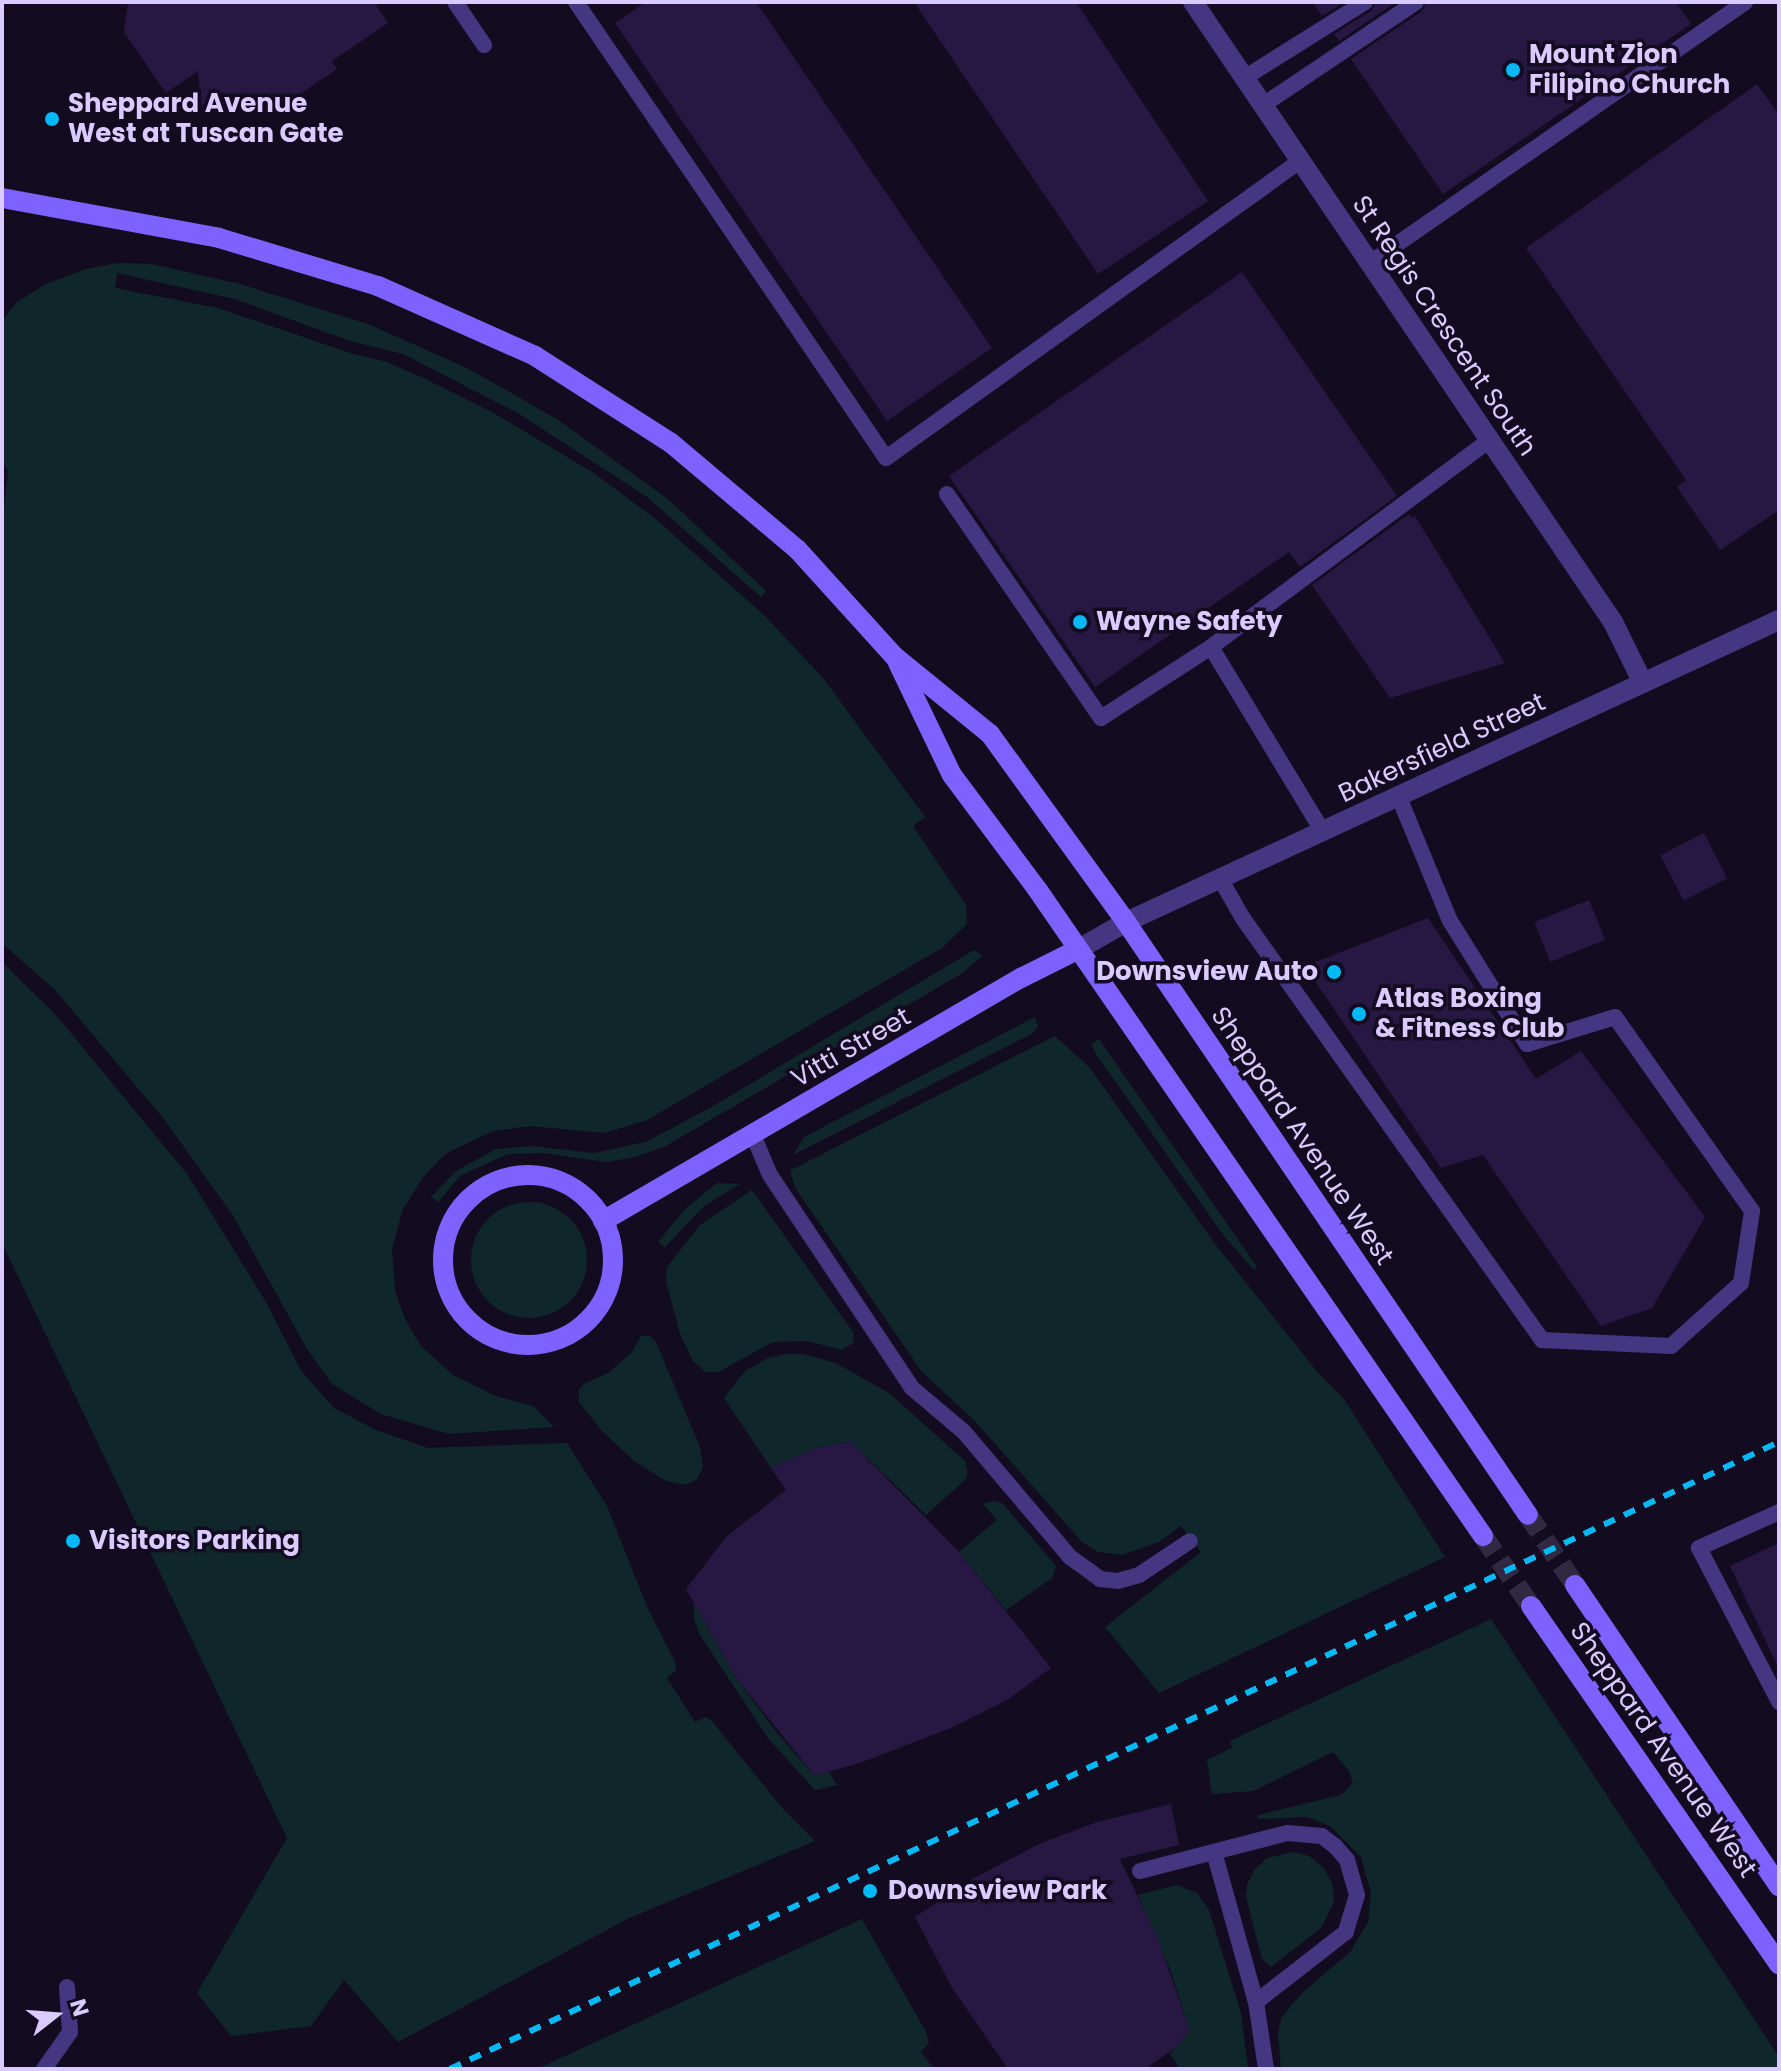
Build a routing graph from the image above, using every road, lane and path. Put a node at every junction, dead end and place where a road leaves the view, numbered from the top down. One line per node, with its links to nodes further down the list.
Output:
1 (455, 2): 7 (lane)
2 (576, 2): 10 (lane)
3 (1193, 2): 8 (street, St Regis Crescent South)
4 (1365, 2): 8 (lane)
5 (1416, 2): 9 (lane)
6 (1745, 2): 12 (lane)
7 (484, 45)
8 (1244, 78): 9 (street, St Regis Crescent South)
9 (1263, 105): 10 (street, St Regis Crescent South)
10 (1300, 161): 12 (street, St Regis Crescent South)
11 (2, 198): 17 (main road, Sheppard Avenue West)
12 (1370, 263): 13 (street, St Regis Crescent South)
13 (1490, 440): 16 (lane); 18 (street, St Regis Crescent South)
14 (947, 494): 16 (lane)
15 (1779, 620): 18 (street, Bakersfield Street)
16 (1211, 647): 20 (lane)
17 (894, 656): 22 (main road, Sheppard Avenue West); 23 (main road, Sheppard Avenue West)
18 (1643, 683): 19 (street, Bakersfield Street)
19 (1399, 797): 20 (street, Bakersfield Street); 21 (lane)
20 (1323, 832): 21 (street, Bakersfield Street)
21 (1221, 880): 22 (street, Bakersfield Street)
22 (1126, 922): 23 (street, Vitti Street); 27 (main road, Sheppard Avenue West)
23 (1077, 950): 24 (main road, Vitti Street); 28 (main road, Sheppard Avenue West)
24 (753, 1135): 25 (main road, Vitti Street); 29 (lane)
25 (603, 1221): 25 (main road)
26 (1779, 1512): 32 (lane)
27 (1528, 1515)
28 (1483, 1536)
29 (1190, 1541)
30 (1575, 1585): 35 (main road, Sheppard Avenue West)
31 (1531, 1606): 36 (main road, Sheppard Avenue West)
32 (1779, 1702)
33 (1214, 1852): 34 (lane); 38 (lane); 38 (lane)
34 (1140, 1871)
35 (1779, 1886)
36 (1779, 1964)
37 (67, 1987): 39 (lane)
38 (1256, 2002): 40 (lane)
39 (44, 2069)
40 (1266, 2069)

